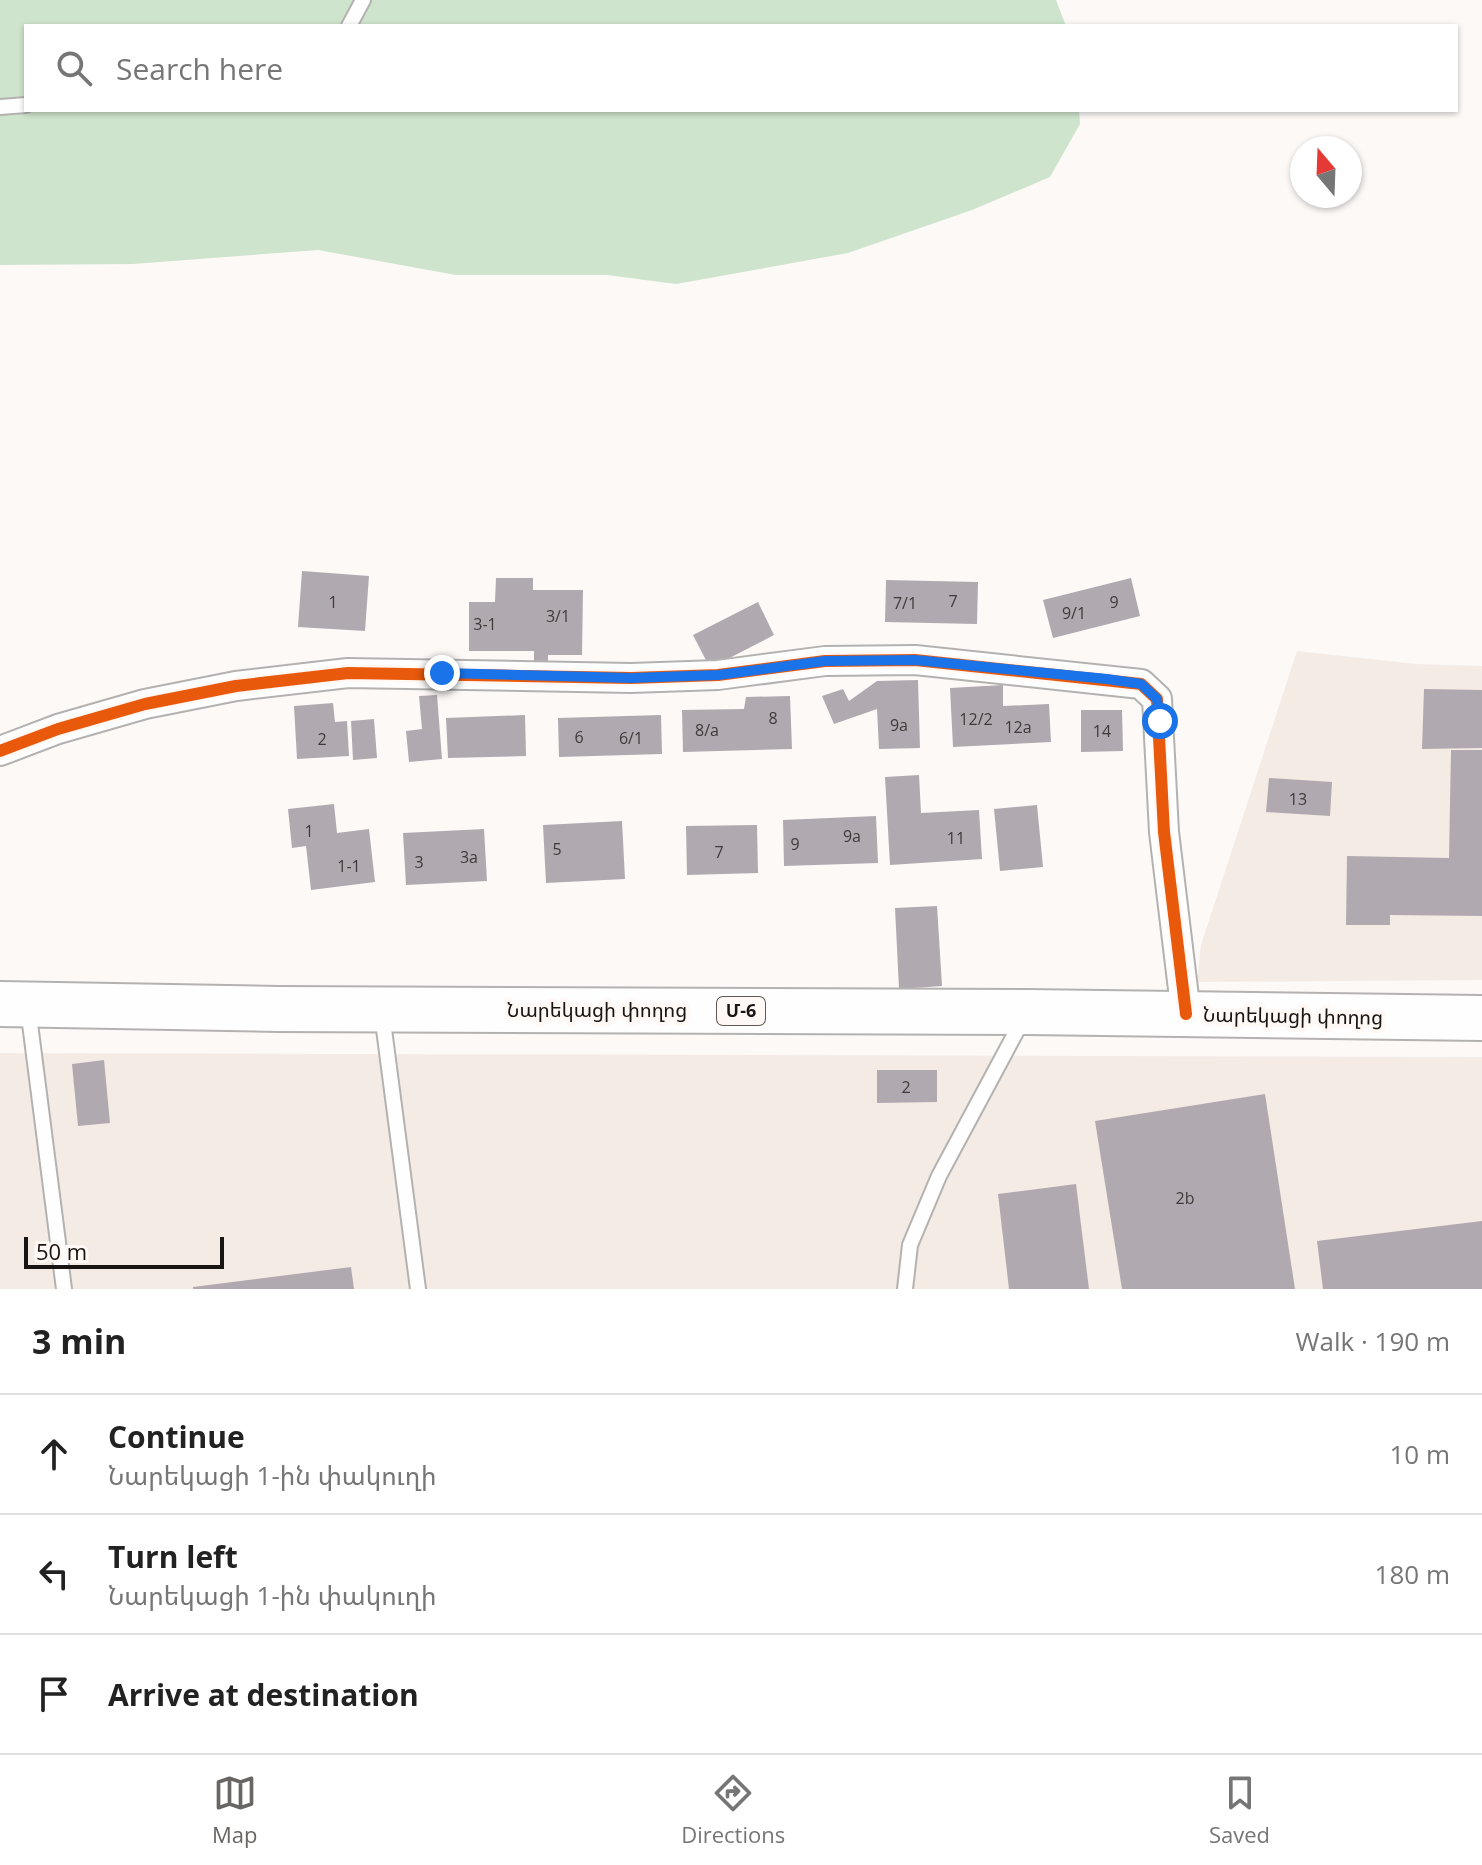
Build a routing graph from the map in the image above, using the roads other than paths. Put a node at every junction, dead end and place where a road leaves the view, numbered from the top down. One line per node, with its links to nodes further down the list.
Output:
1 (363, 0): 2 (lane)
2 (350, 24)
3 (24, 105): 4 (lane)
4 (0, 107)
5 (0, 751): 9 (street)
6 (14, 1004): 7 (highway, Նարեկացի փողոց / Մ-6); 11 (lane)
7 (382, 1009): 8 (highway, Նարեկացի փողոց / Մ-6); 12 (lane)
8 (1027, 1012): 9 (highway, Նարեկացի փողոց / Մ-6); 13 (lane)
9 (1186, 1014): 10 (highway, Նարեկացի փողոց / Մ-6)
10 (1482, 1018)
11 (64, 1289)
12 (418, 1289)
13 (905, 1289)

